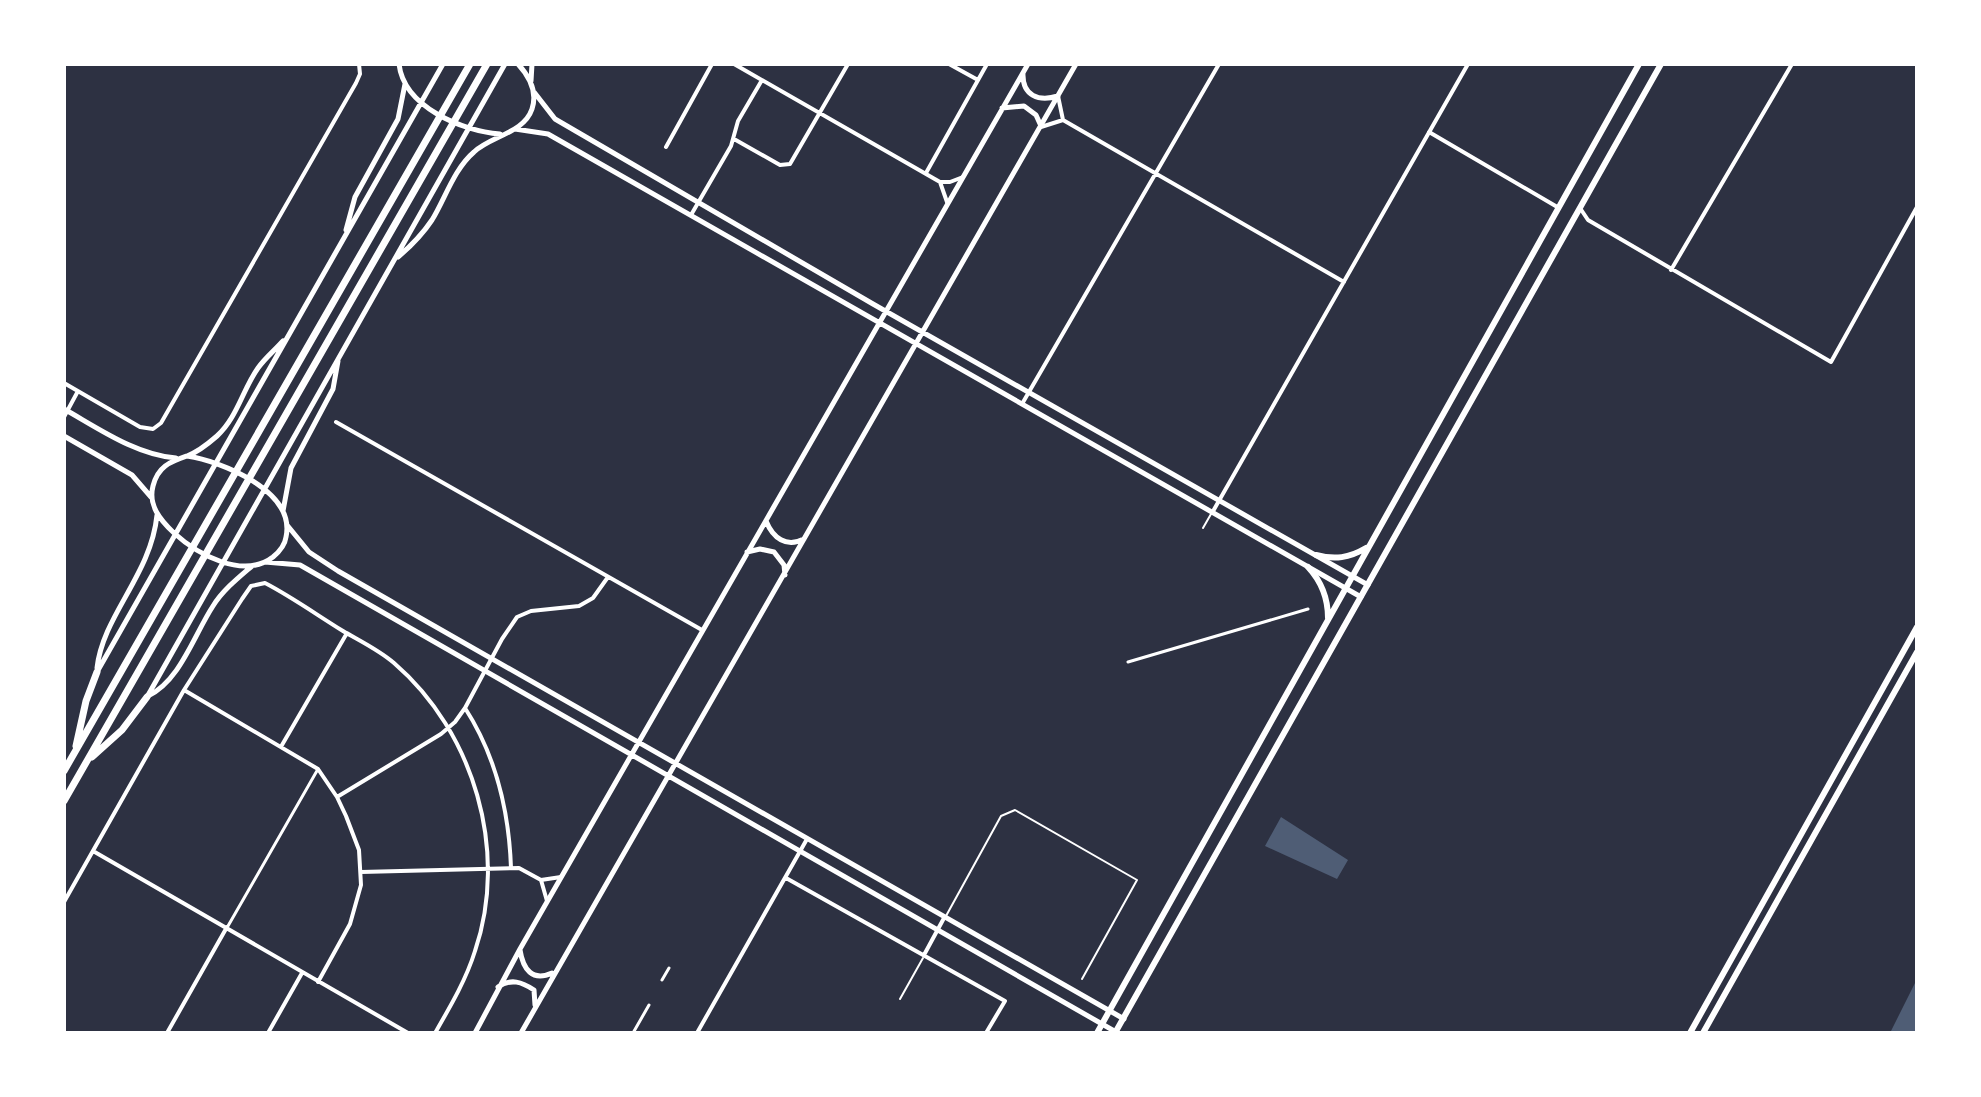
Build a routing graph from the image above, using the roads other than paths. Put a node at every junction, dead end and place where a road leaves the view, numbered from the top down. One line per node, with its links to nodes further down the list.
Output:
1 (359, 64): 60 (street)
2 (443, 64): 49 (street)
3 (470, 64): 105 (highway)
4 (487, 64): 107 (highway)
5 (505, 64): 50 (street)
6 (518, 64): 24 (street)
7 (532, 64): 24 (street)
8 (712, 64): 36 (street)
9 (734, 64): 22 (street)
10 (848, 64): 29 (street)
11 (949, 64): 23 (street)
12 (987, 64): 23 (street)
13 (1028, 64): 21 (street)
14 (1076, 64): 27 (street)
15 (1219, 64): 38 (street)
16 (1468, 64): 33 (street)
17 (1639, 64): 45 (main road)
18 (1661, 64): 43 (main road)
19 (1792, 64): 51 (street)
20 (399, 66): 25 (street)
21 (1023, 72): 27 (street); 28 (street)
22 (762, 80): 29 (street); 35 (street)
23 (978, 80): 37 (street)
24 (531, 82): 26 (street)
25 (405, 84): 34 (street); 49 (street)
26 (534, 92): 32 (street); 41 (street)
27 (1058, 96): 30 (street); 31 (street)
28 (1002, 108): 31 (street); 39 (street)
29 (820, 113): 35 (street); 37 (street)
30 (1063, 120): 31 (street); 38 (street)
31 (1041, 127): 55 (street)
32 (515, 129): 34 (street); 46 (street)
33 (1429, 132): 45 (street); 52 (street)
34 (501, 134): 50 (street)
35 (734, 139): 41 (street)
36 (666, 147)
37 (926, 173): 40 (street)
38 (1155, 173): 52 (street); 61 (street)
39 (963, 177): 40 (street); 42 (street)
40 (940, 182): 42 (street)
41 (698, 202): 46 (street); 53 (street)
42 (947, 204): 53 (street)
43 (1580, 206): 47 (main road); 48 (street)
44 (1917, 207): 51 (street)
45 (1559, 208): 77 (main road)
46 (691, 216): 54 (street)
47 (1571, 220): 48 (street); 86 (main road)
48 (1588, 220): 51 (street)
49 (344, 237): 56 (street)
50 (395, 261): 58 (street)
51 (1671, 270)
52 (1344, 282): 69 (street)
53 (886, 311): 54 (street); 55 (street)
54 (880, 322): 57 (street); 73 (street)
55 (925, 333): 57 (street); 61 (street)
56 (289, 334): 66 (street); 98 (street)
57 (918, 345): 62 (street); 76 (street)
58 (339, 358): 70 (street); 100 (street)
59 (64, 383): 60 (street)
60 (78, 391): 63 (street)
61 (1029, 392): 62 (street); 69 (street)
62 (1022, 404): 71 (street)
63 (65, 412): 67 (street)
64 (336, 422): 85 (street)
65 (64, 436): 68 (street)
66 (187, 456): 67 (street); 70 (street)
67 (176, 458): 68 (street)
68 (151, 498): 72 (street)
69 (1219, 500): 71 (street); 79 (street)
70 (282, 512): 74 (street)
71 (1212, 513): 75 (lane); 82 (street)
72 (157, 514): 81 (street); 98 (street)
73 (766, 520): 76 (street); 78 (street)
74 (287, 525): 80 (street); 95 (street)
75 (1203, 528)
76 (807, 537): 83 (street)
77 (1369, 547): 79 (main road); 84 (main road)
78 (747, 552): 83 (street); 92 (street)
79 (1316, 555): 84 (street)
80 (265, 562): 81 (street); 97 (street)
81 (252, 566): 100 (street)
82 (1308, 567): 87 (street); 90 (main road)
83 (785, 576): 108 (street)
84 (1353, 576): 86 (street); 87 (main road)
85 (608, 577): 92 (street); 95 (street)
86 (1368, 585): 88 (main road)
87 (1346, 589): 88 (street); 90 (main road)
88 (1361, 597): 115 (main road)
89 (1308, 609): 96 (street)
90 (1328, 621): 114 (main road)
91 (1917, 627): 156 (main road)
92 (702, 630): 103 (street)
93 (347, 633): 99 (street); 102 (street); 104 (street)
94 (1917, 652): 157 (main road)
95 (492, 657): 97 (street); 103 (street)
96 (1128, 662)
97 (484, 671): 101 (street); 106 (street)
98 (97, 672): 105 (highway)
99 (184, 690): 104 (street); 117 (street)
100 (147, 697): 107 (highway)
101 (465, 708): 102 (street); 119 (street)
102 (448, 729): 112 (street); 120 (street)
103 (638, 742): 106 (street); 108 (street)
104 (282, 746): 109 (street)
105 (74, 753): 110 (highway)
106 (630, 755): 111 (street); 122 (street)
107 (87, 761): 113 (highway)
108 (675, 763): 111 (street); 116 (street)
109 (318, 769): 112 (street); 128 (street)
110 (64, 771)
111 (668, 776): 118 (street); 133 (street)
112 (337, 797): 121 (street)
113 (64, 801)
114 (1225, 805): 115 (main road); 142 (main road)
115 (1240, 813): 143 (main road)
116 (807, 839): 118 (street); 127 (street)
117 (93, 851): 126 (street); 128 (street)
118 (800, 852): 123 (street); 129 (street)
119 (511, 868): 120 (street); 124 (street)
120 (487, 869): 121 (street); 149 (street)
121 (361, 872): 137 (street)
122 (561, 877): 124 (street); 125 (street)
123 (786, 878): 131 (street); 153 (street)
124 (541, 880): 125 (street)
125 (547, 901): 130 (street)
126 (64, 902)
127 (944, 918): 129 (street); 135 (lane); 142 (street)
128 (227, 927): 134 (street); 146 (street)
129 (938, 931): 131 (street); 144 (street)
130 (520, 949): 133 (street); 138 (street)
131 (924, 955): 139 (lane); 154 (street)
132 (669, 968): 136 (street)
133 (555, 971): 141 (street)
134 (302, 973): 137 (street); 147 (street)
135 (1082, 979)
136 (662, 980)
137 (318, 982): 148 (street)
138 (498, 987): 141 (street); 150 (street)
139 (900, 999)
140 (649, 1005): 152 (street)
141 (534, 1010): 151 (street)
142 (1109, 1011): 143 (street); 144 (main road)
143 (1124, 1019): 145 (main road)
144 (1102, 1024): 145 (street); 155 (main road)
145 (1116, 1032)
146 (167, 1033)
147 (268, 1033)
148 (408, 1033)
149 (435, 1033)
150 (475, 1033)
151 (521, 1033)
152 (633, 1033)
153 (697, 1033)
154 (986, 1033)
155 (1097, 1033)
156 (1690, 1033)
157 (1703, 1033)

